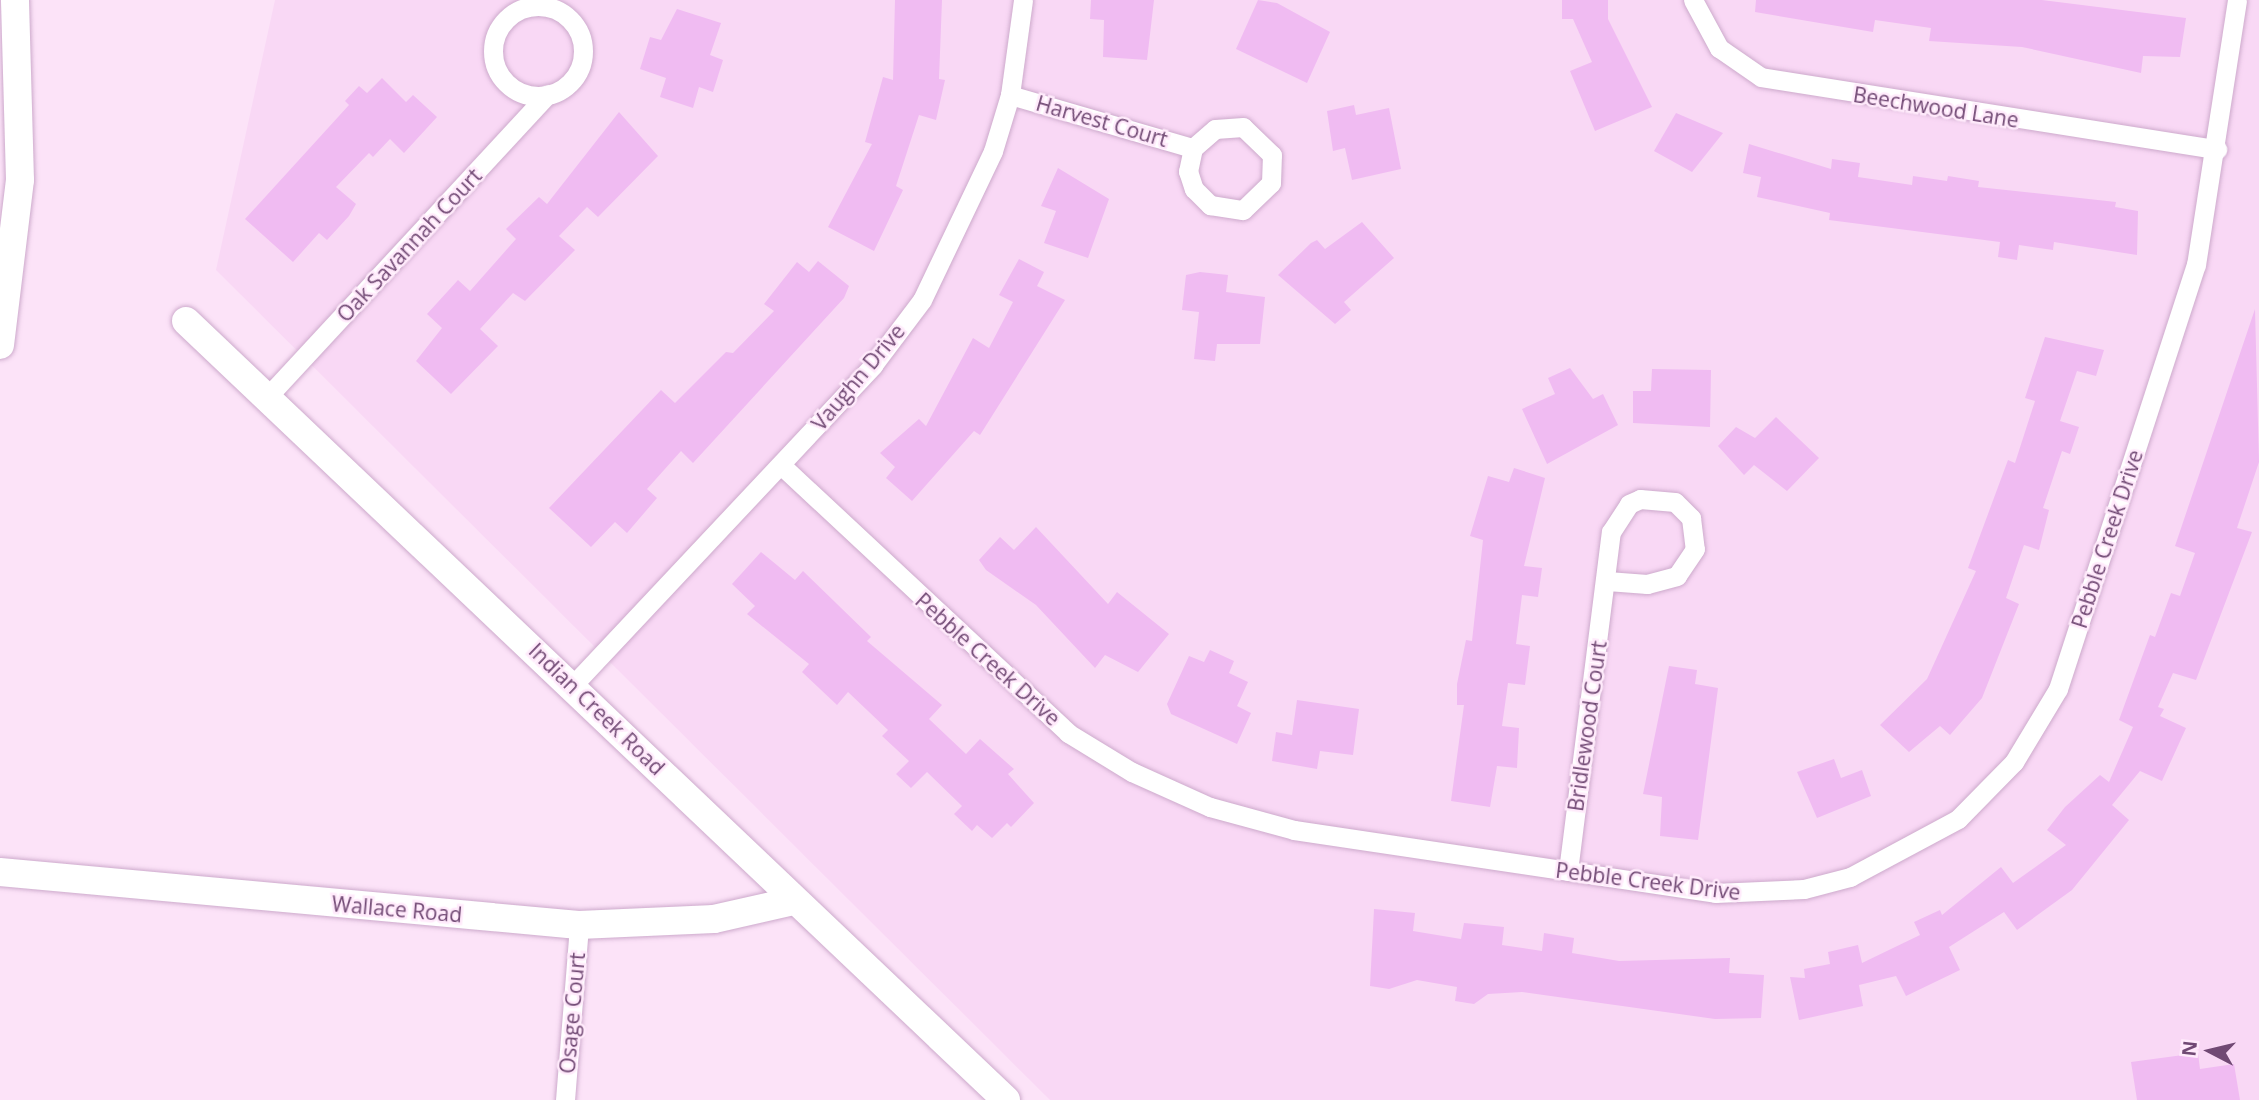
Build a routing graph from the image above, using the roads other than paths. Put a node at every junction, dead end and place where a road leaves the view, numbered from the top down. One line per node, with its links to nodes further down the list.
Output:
1 (15, 0): 10 (street)
2 (1023, 0): 6 (street, Vaughn Drive)
3 (1692, 0): 8 (street, Beechwood Lane)
4 (2237, 0): 8 (street, Pebble Creek Drive)
5 (548, 94): 5 (street, Oak Savannah Court); 11 (street, Oak Savannah Court)
6 (1010, 96): 7 (street, Harvest Court); 12 (street, Vaughn Drive)
7 (1193, 148): 7 (street, Harvest Court)
8 (2217, 149): 15 (street, Pebble Creek Drive)
9 (186, 321): 11 (street, Indian Creek Road)
10 (0, 345)
11 (269, 395): 14 (street, Indian Creek Road)
12 (781, 465): 14 (street, Vaughn Drive); 15 (street, Pebble Creek Drive)
13 (1607, 581): 13 (street, Bridlewood Court); 15 (street, Bridlewood Court)
14 (573, 685): 17 (street, Indian Creek Road)
15 (1567, 871)
16 (0, 872): 18 (street, Wallace Road)
17 (793, 901): 18 (street, Wallace Road); 20 (street, Indian Creek Road)
18 (579, 925): 19 (street, Osage Court)
19 (565, 1100)
20 (1006, 1100)

